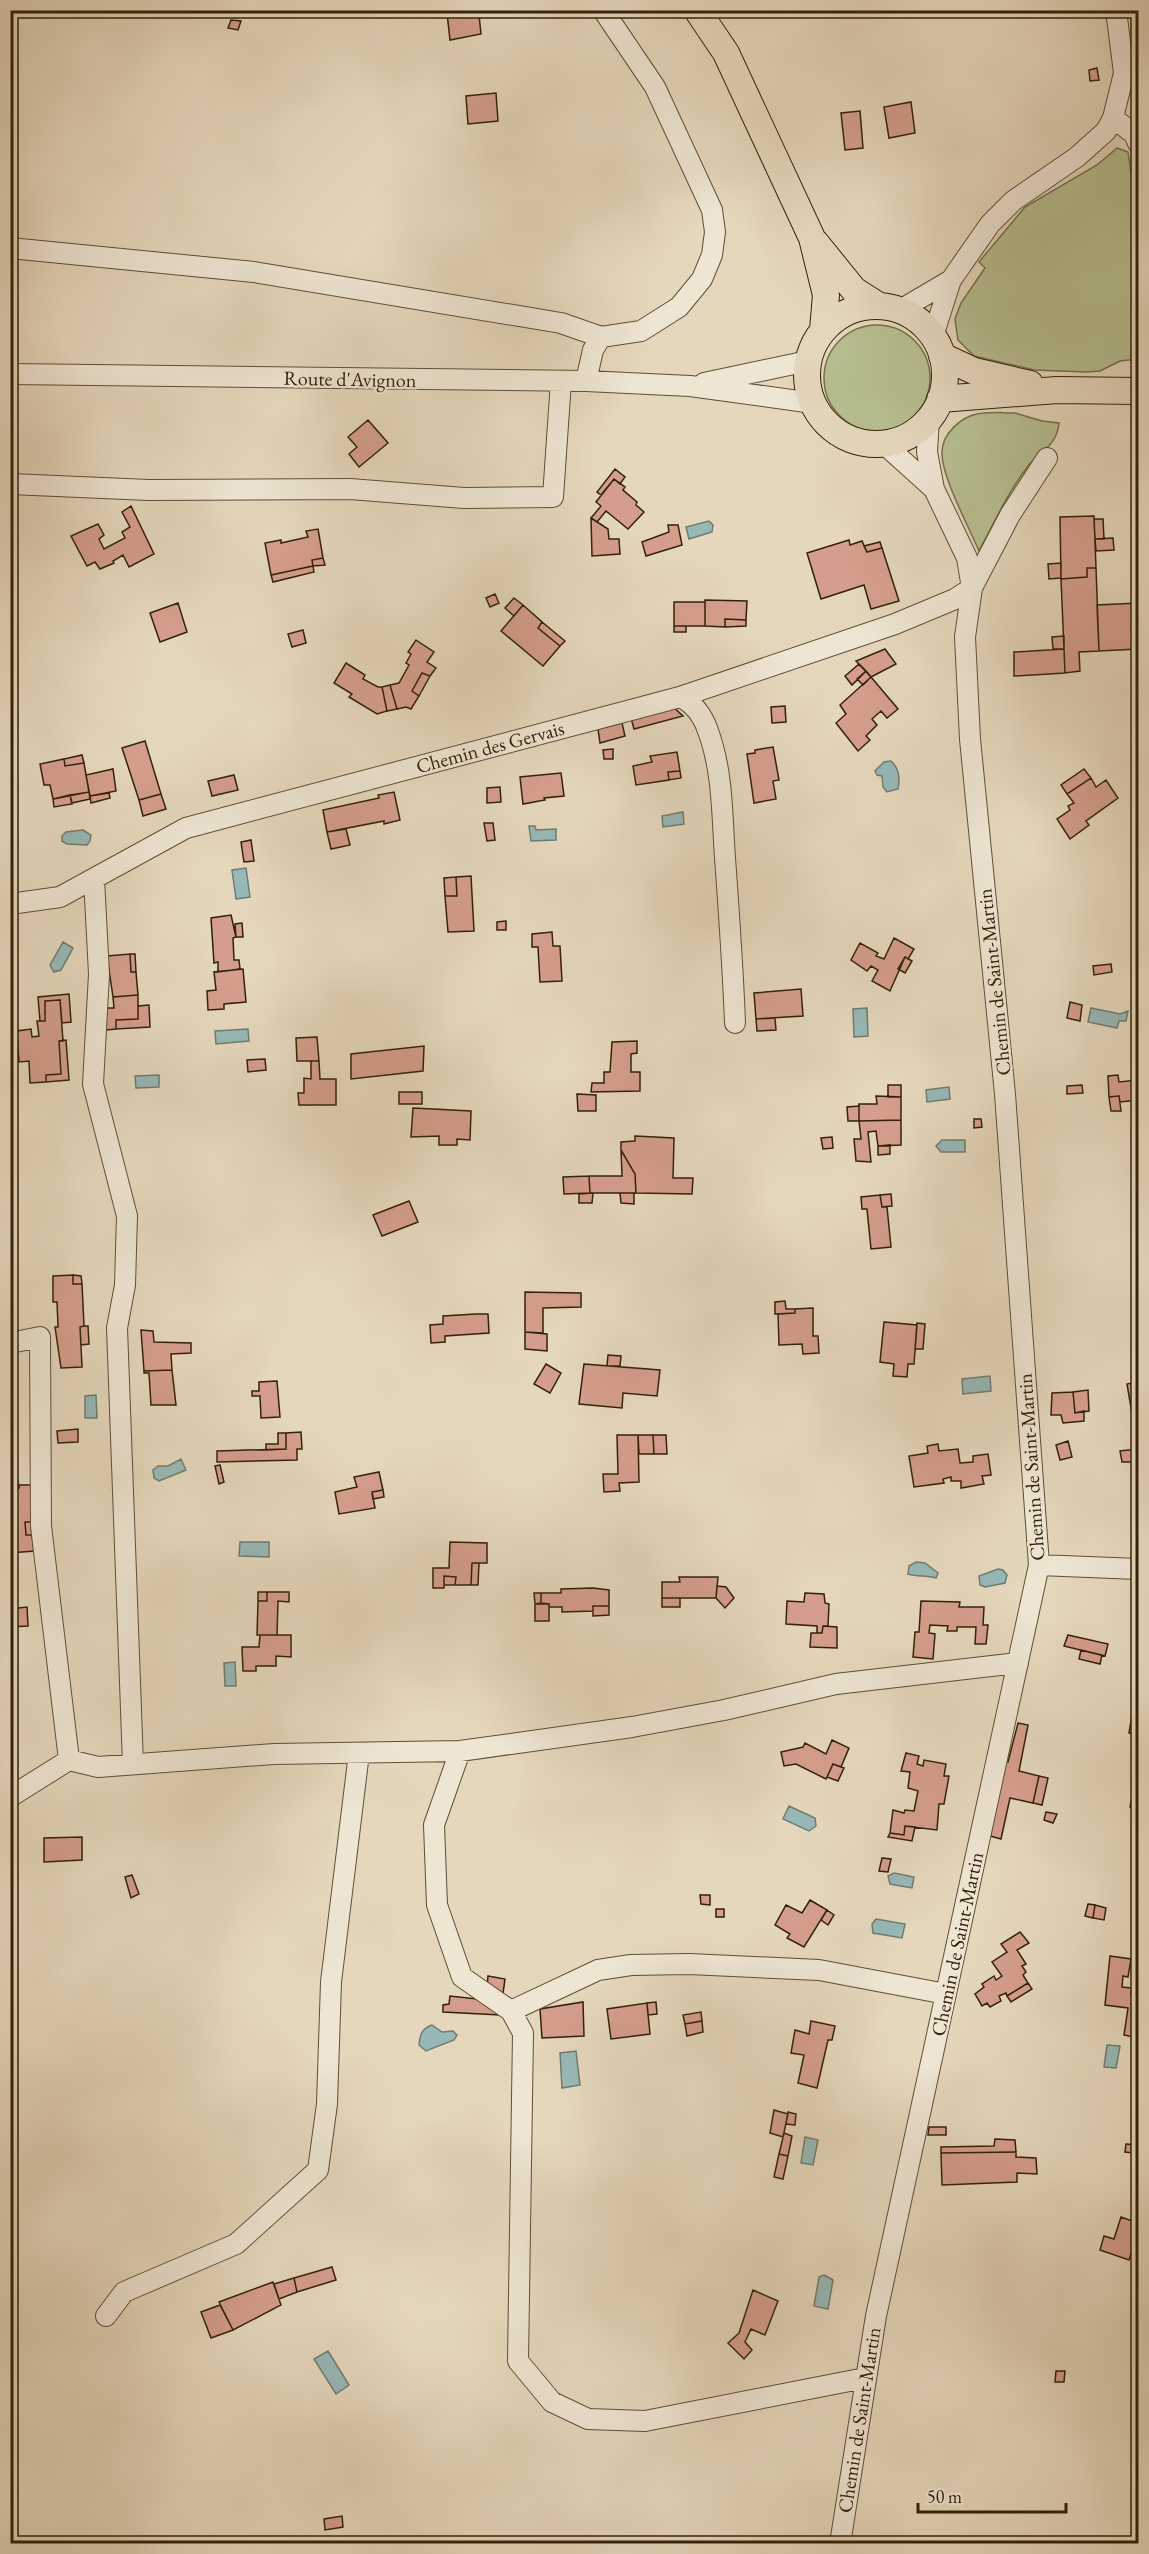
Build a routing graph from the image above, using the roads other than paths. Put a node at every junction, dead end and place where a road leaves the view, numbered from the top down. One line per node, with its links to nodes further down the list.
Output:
1 (603, 10): 11 (street)
2 (697, 10): 6 (main road)
3 (1116, 10): 4 (street)
4 (1113, 118): 5 (street); 8 (street)
5 (1138, 143)
6 (812, 238): 9 (main road); 10 (main road)
7 (10, 248): 11 (street)
8 (951, 280): 9 (street); 12 (street)
9 (889, 308): 10 (main road); 12 (main road)
10 (823, 330): 13 (main road)
11 (601, 337): 16 (street)
12 (938, 346): 18 (main road); 21 (main road)
13 (808, 361): 17 (street); 20 (main road)
14 (10, 374): 15 (street, Route d'Avignon)
15 (561, 381): 16 (street, Route d'Avignon); 24 (street)
16 (586, 381): 17 (street, Route d'Avignon)
17 (690, 386): 20 (street)
18 (1057, 390): 19 (main road); 21 (main road)
19 (1138, 391)
20 (813, 403): 22 (main road)
21 (935, 408): 22 (main road); 25 (street, Chemin de Saint-Martin)
22 (883, 443): 25 (street, Chemin de Saint-Martin)
23 (1047, 458): 26 (street)
24 (10, 484)
25 (934, 489): 26 (street, Chemin de Saint-Martin)
26 (972, 588): 27 (street, Chemin des Gervais); 32 (street, Chemin de Saint-Martin)
27 (680, 697): 28 (street, Chemin des Gervais); 30 (street)
28 (94, 879): 29 (street, Chemin des Gervais); 38 (street)
29 (10, 904)
30 (735, 1023)
31 (10, 1343): 37 (street)
32 (1039, 1564): 33 (street); 34 (street, Chemin de Saint-Martin)
33 (1138, 1569)
34 (1018, 1663): 35 (street); 40 (street, Chemin de Saint-Martin)
35 (460, 1751): 36 (street); 41 (street)
36 (359, 1753): 38 (street); 42 (street)
37 (69, 1760): 38 (street); 39 (street)
38 (133, 1764)
39 (10, 1797)
40 (946, 1994): 41 (street); 43 (street, Chemin de Saint-Martin)
41 (511, 2011): 43 (street)
42 (106, 2316)
43 (865, 2378): 44 (street, Chemin de Saint-Martin)
44 (840, 2544)

